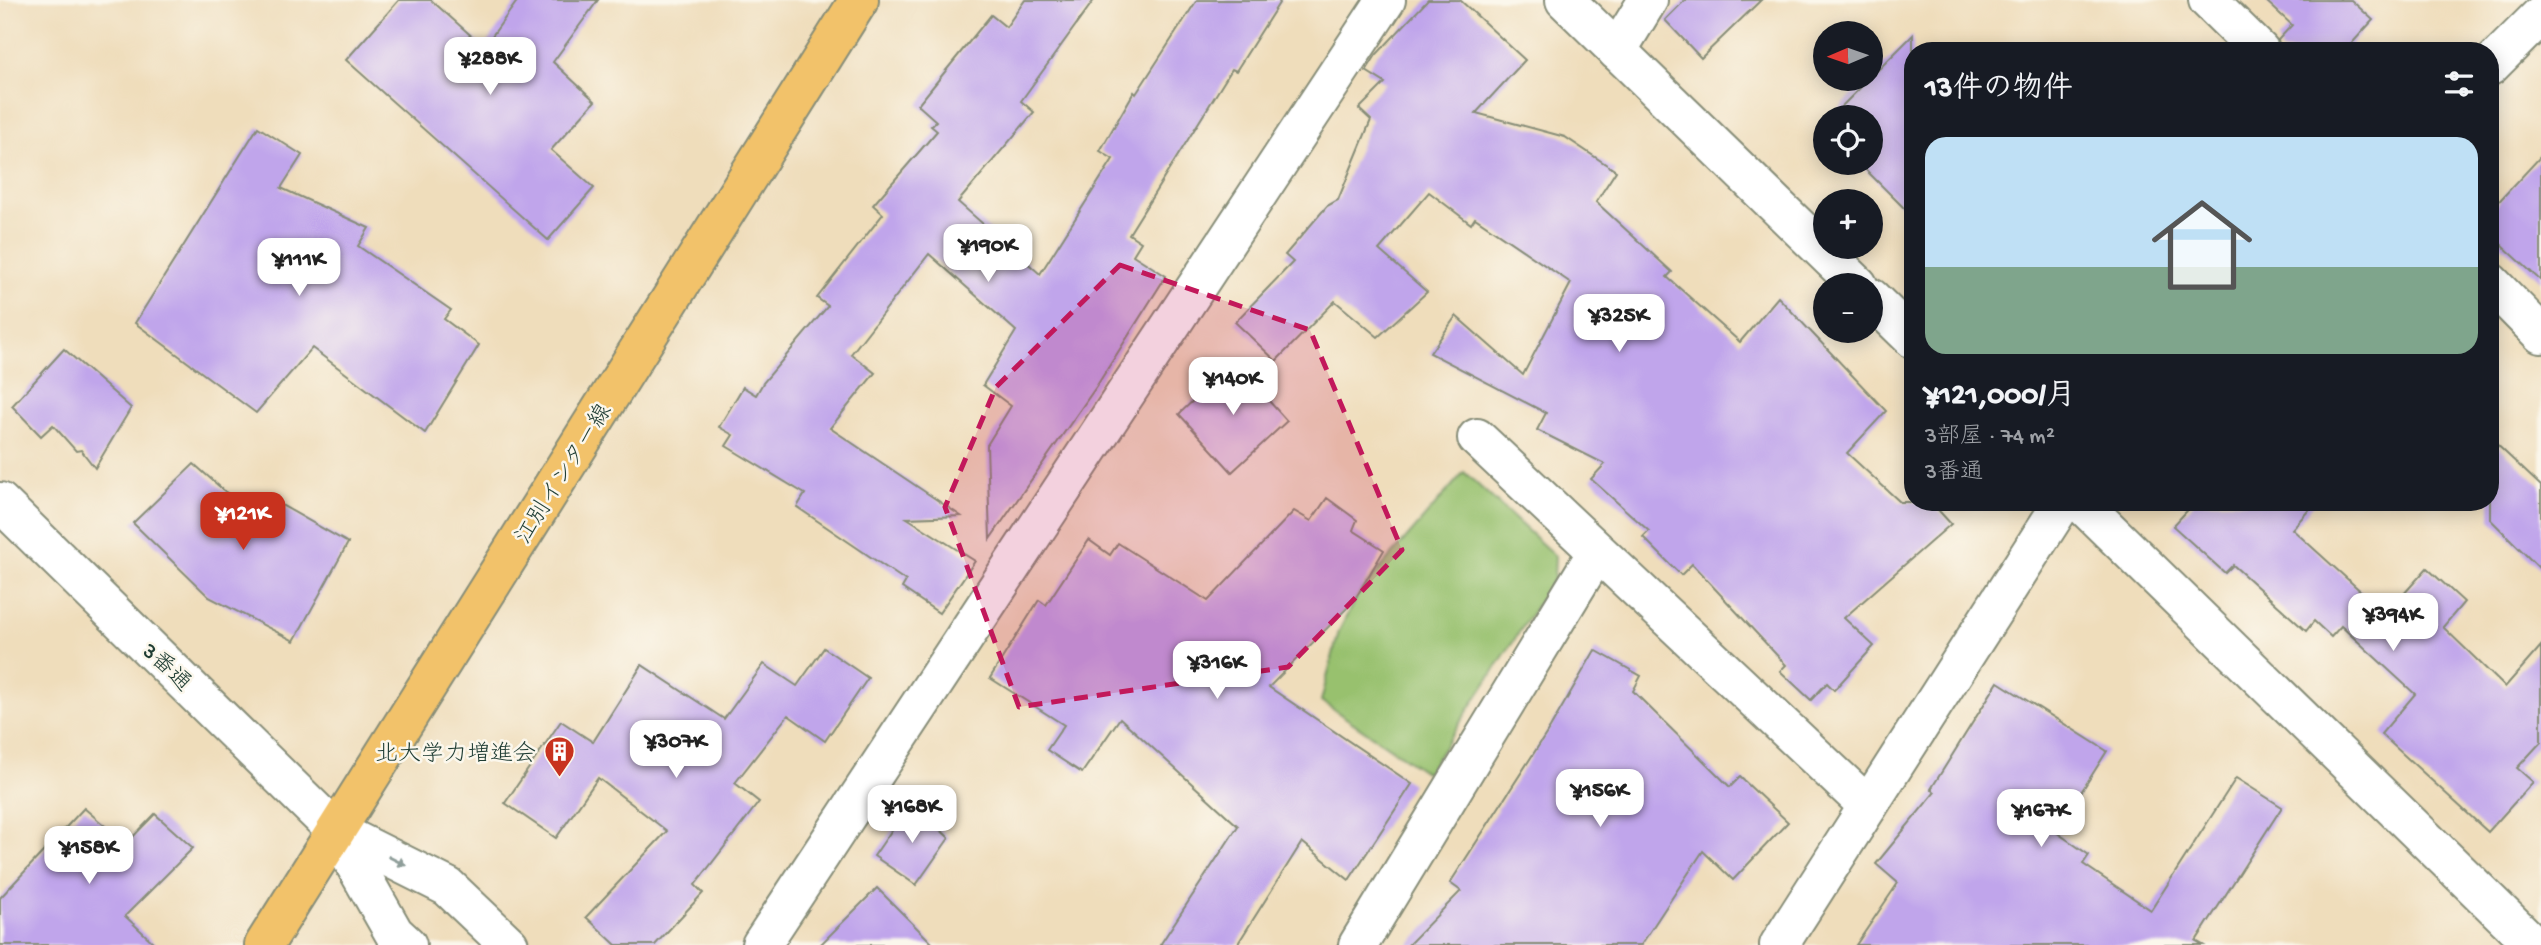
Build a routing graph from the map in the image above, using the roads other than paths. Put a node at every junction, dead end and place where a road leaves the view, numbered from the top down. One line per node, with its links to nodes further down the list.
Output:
1 (859, 0): 21 (main road, 江別インター線)
2 (1386, 0): 26 (street)
3 (1565, 0): 8 (street)
4 (1648, 0): 8 (street)
5 (2208, 0): 7 (street)
6 (2541, 15): 9 (street)
7 (2251, 42)
8 (1617, 51): 10 (street)
9 (2499, 57)
10 (1846, 273)
11 (2499, 291): 14 (street)
12 (1883, 310): 13 (street)
13 (1904, 330)
14 (2541, 334)
15 (1477, 438): 19 (street)
16 (0, 502): 21 (street, 3番通)
17 (2057, 511): 20 (street)
18 (2089, 511): 28 (street)
19 (1597, 552): 20 (street); 27 (street)
20 (1868, 806): 22 (street)
21 (336, 831): 23 (main road, 江別インター線); 24 (street, 3番通); 25 (street, 3番通, one-way to 25)
22 (1783, 943)
23 (264, 945)
24 (407, 945)
25 (509, 945)
26 (761, 945)
27 (1358, 945)
28 (2534, 945)

